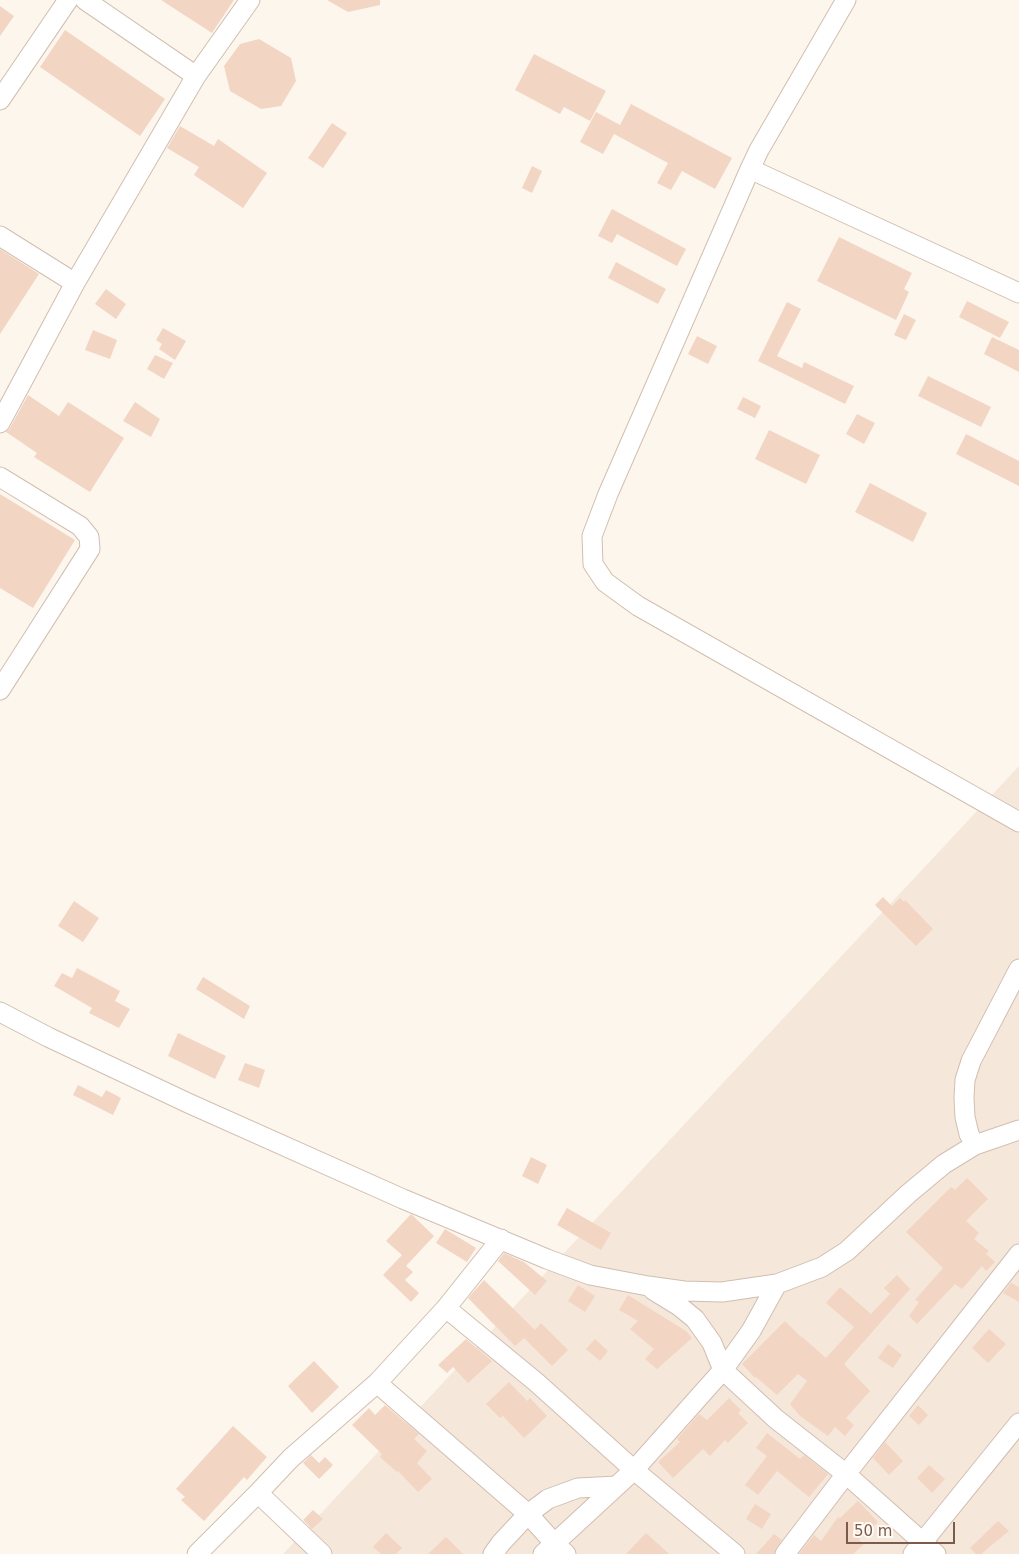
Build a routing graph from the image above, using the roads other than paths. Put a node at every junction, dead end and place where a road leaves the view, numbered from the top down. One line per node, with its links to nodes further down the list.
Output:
1 (68, 0): 6 (street)
2 (85, 0): 5 (street)
3 (250, 0): 5 (street)
4 (846, 0): 7 (street)
5 (196, 76): 9 (street)
6 (0, 100)
7 (750, 169): 10 (street); 14 (street)
8 (0, 236): 9 (street)
9 (75, 283): 11 (street)
10 (1019, 293)
11 (0, 424)
12 (0, 477): 13 (street)
13 (0, 690)
14 (1019, 822)
15 (1019, 969): 18 (street)
16 (0, 1012): 19 (street)
17 (1019, 1130): 18 (street)
18 (975, 1145): 21 (street)
19 (501, 1240): 22 (street); 23 (street)
20 (1019, 1254): 28 (street)
21 (778, 1284): 22 (street); 24 (street)
22 (648, 1286): 24 (street)
23 (446, 1308): 25 (street); 27 (street)
24 (723, 1370): 27 (street); 28 (street)
25 (377, 1383): 30 (street); 31 (street)
26 (1019, 1423): 32 (street)
27 (634, 1470): 29 (street); 37 (street)
28 (846, 1474): 32 (street); 38 (street)
29 (617, 1486): 31 (street); 33 (street)
30 (258, 1493): 34 (street); 35 (street)
31 (528, 1514): 33 (street); 36 (street)
32 (924, 1550)
33 (555, 1551)
34 (197, 1554)
35 (322, 1554)
36 (494, 1554)
37 (736, 1554)
38 (785, 1554)

